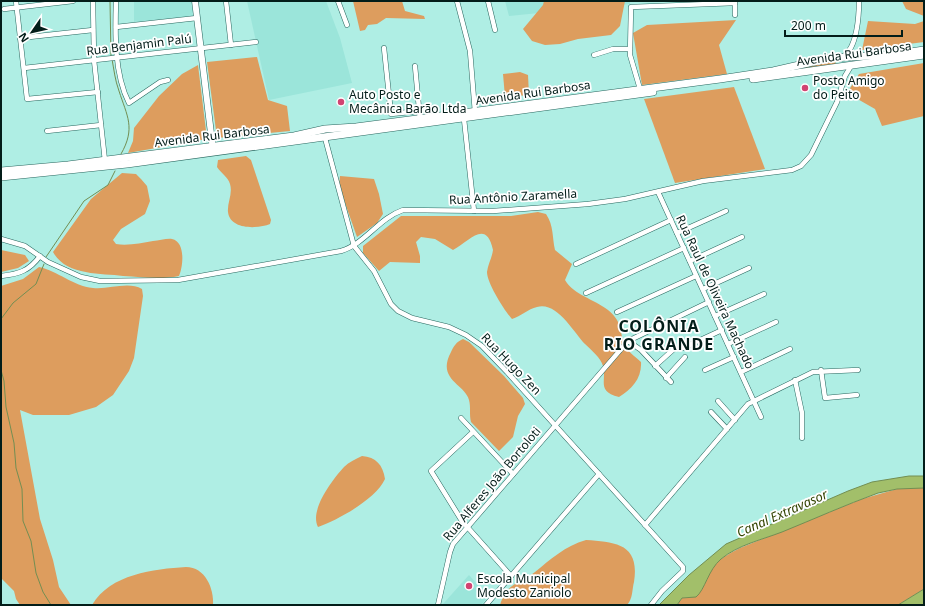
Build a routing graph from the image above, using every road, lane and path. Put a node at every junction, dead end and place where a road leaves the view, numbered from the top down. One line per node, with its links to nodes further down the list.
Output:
1 (16, 1): 14 (street)
2 (73, 1): 14 (street)
3 (93, 1): 20 (street)
4 (116, 1): 19 (street)
5 (195, 1): 17 (main road)
6 (226, 1): 24 (street)
7 (338, 1): 18 (street)
8 (457, 1): 44 (street)
9 (488, 1): 21 (street)
10 (859, 1): 29 (street)
11 (735, 2): 13 (street); 16 (street)
12 (663, 3): 13 (street); 27 (street)
13 (695, 3)
14 (17, 8): 15 (street); 22 (street)
15 (4, 10)
16 (735, 15)
17 (197, 18): 19 (street); 25 (main road)
18 (347, 25)
19 (116, 27): 33 (street)
20 (93, 30): 22 (street); 34 (street)
21 (495, 30)
22 (20, 38): 38 (street)
23 (256, 42): 24 (street, Rua Benjamin Palú)
24 (231, 45): 25 (street, Rua Benjamin Palú)
25 (200, 48): 33 (street, Rua Benjamin Palú); 51 (main road)
26 (384, 48): 43 (street)
27 (630, 49): 30 (street); 41 (street)
28 (924, 50): 29 (main road, Avenida Rui Barbosa)
29 (852, 53): 32 (main road, Avenida Rui Barbosa); 36 (main road)
30 (594, 55)
31 (924, 55): 36 (main road, Avenida Rui Barbosa)
32 (844, 56): 37 (main road); 41 (main road, Avenida Rui Barbosa)
33 (116, 58): 34 (street, Rua Benjamin Palú); 40 (street)
34 (94, 60): 38 (street, Rua Benjamin Palú); 42 (street)
35 (415, 66): 43 (street)
36 (851, 66): 37 (main road, Avenida Rui Barbosa); 39 (street, Rua Antônio Zaramella)
37 (842, 67): 39 (street); 46 (main road, Avenida Rui Barbosa)
38 (24, 68): 42 (street)
39 (845, 76): 55 (street, Rua Antônio Zaramella)
40 (168, 80)
41 (640, 89): 44 (main road, Avenida Rui Barbosa)
42 (98, 92): 47 (street)
43 (419, 111): 45 (street)
44 (475, 112): 45 (main road, Avenida Rui Barbosa)
45 (420, 119): 48 (main road, Avenida Rui Barbosa)
46 (464, 119): 50 (main road, Avenida Rui Barbosa); 56 (street)
47 (101, 124): 49 (street); 52 (street)
48 (324, 129): 50 (main road); 51 (main road, Avenida Rui Barbosa)
49 (47, 131)
50 (324, 138): 51 (main road, Avenida Rui Barbosa); 62 (street, Rua Hugo Zen)
51 (213, 150): 52 (main road, Avenida Rui Barbosa)
52 (111, 162): 53 (main road, Avenida Rui Barbosa); 54 (main road, Avenida Rui Barbosa)
53 (1, 171)
54 (1, 177)
55 (658, 192): 56 (street, Rua Antônio Zaramella); 58 (street, Rua Raul de Oliveira Machado)
56 (474, 211): 62 (street, Rua Antônio Zaramella)
57 (726, 211): 59 (street)
58 (671, 220): 59 (street, Rua Raul de Oliveira Machado); 66 (street)
59 (677, 234): 63 (street, Rua Raul de Oliveira Machado)
60 (742, 237): 65 (street)
61 (1, 239): 64 (street, Rua Antônio Zaramella)
62 (354, 246): 64 (street, Rua Antônio Zaramella); 100 (street, Rua Hugo Zen)
63 (684, 248): 65 (street, Rua Raul de Oliveira Machado); 71 (street)
64 (40, 256): 68 (street)
65 (690, 262): 69 (street, Rua Raul de Oliveira Machado)
66 (576, 264)
67 (749, 268): 70 (street)
68 (1, 276)
69 (696, 276): 70 (street, Rua Raul de Oliveira Machado); 74 (street)
70 (703, 290): 73 (street, Rua Raul de Oliveira Machado)
71 (586, 293)
72 (764, 294): 75 (street)
73 (709, 302): 75 (street, Rua Raul de Oliveira Machado); 78 (street)
74 (617, 312)
75 (715, 316): 77 (street, Rua Raul de Oliveira Machado)
76 (776, 322): 79 (street)
77 (722, 330): 79 (street, Rua Raul de Oliveira Machado); 81 (street)
78 (628, 341): 85 (street); 100 (street, Rua Alferes João Bortoloti)
79 (728, 344): 84 (street, Rua Raul de Oliveira Machado)
80 (675, 348): 85 (street)
81 (683, 348)
82 (790, 349): 89 (street)
83 (685, 357): 90 (street)
84 (734, 357): 86 (street); 89 (street, Rua Raul de Oliveira Machado)
85 (655, 366): 90 (street)
86 (705, 370)
87 (821, 370): 88 (street); 91 (street); 93 (street)
88 (858, 370)
89 (741, 372): 94 (street, Rua Raul de Oliveira Machado)
90 (666, 378): 92 (street)
91 (795, 380): 94 (street); 103 (street)
92 (671, 382)
93 (856, 395)
94 (754, 400): 97 (street, Rua Raul de Oliveira Machado); 99 (street)
95 (718, 401): 99 (street)
96 (711, 412): 101 (street)
97 (761, 417)
98 (461, 418): 102 (street)
99 (735, 420): 101 (street)
100 (555, 424): 104 (street, Rua Alferes João Bortoloti); 105 (street, Rua Hugo Zen)
101 (727, 429): 106 (street)
102 (474, 432): 104 (street); 107 (street)
103 (802, 438)
104 (513, 474): 107 (street, Rua Alferes João Bortoloti)
105 (599, 474): 106 (street, Rua Hugo Zen); 108 (street)
106 (645, 525): 111 (street, Rua Hugo Zen)
107 (468, 528): 108 (street); 109 (street, Rua Alferes João Bortoloti)
108 (511, 576): 110 (street)
109 (438, 605)
110 (486, 605)
111 (651, 605)

